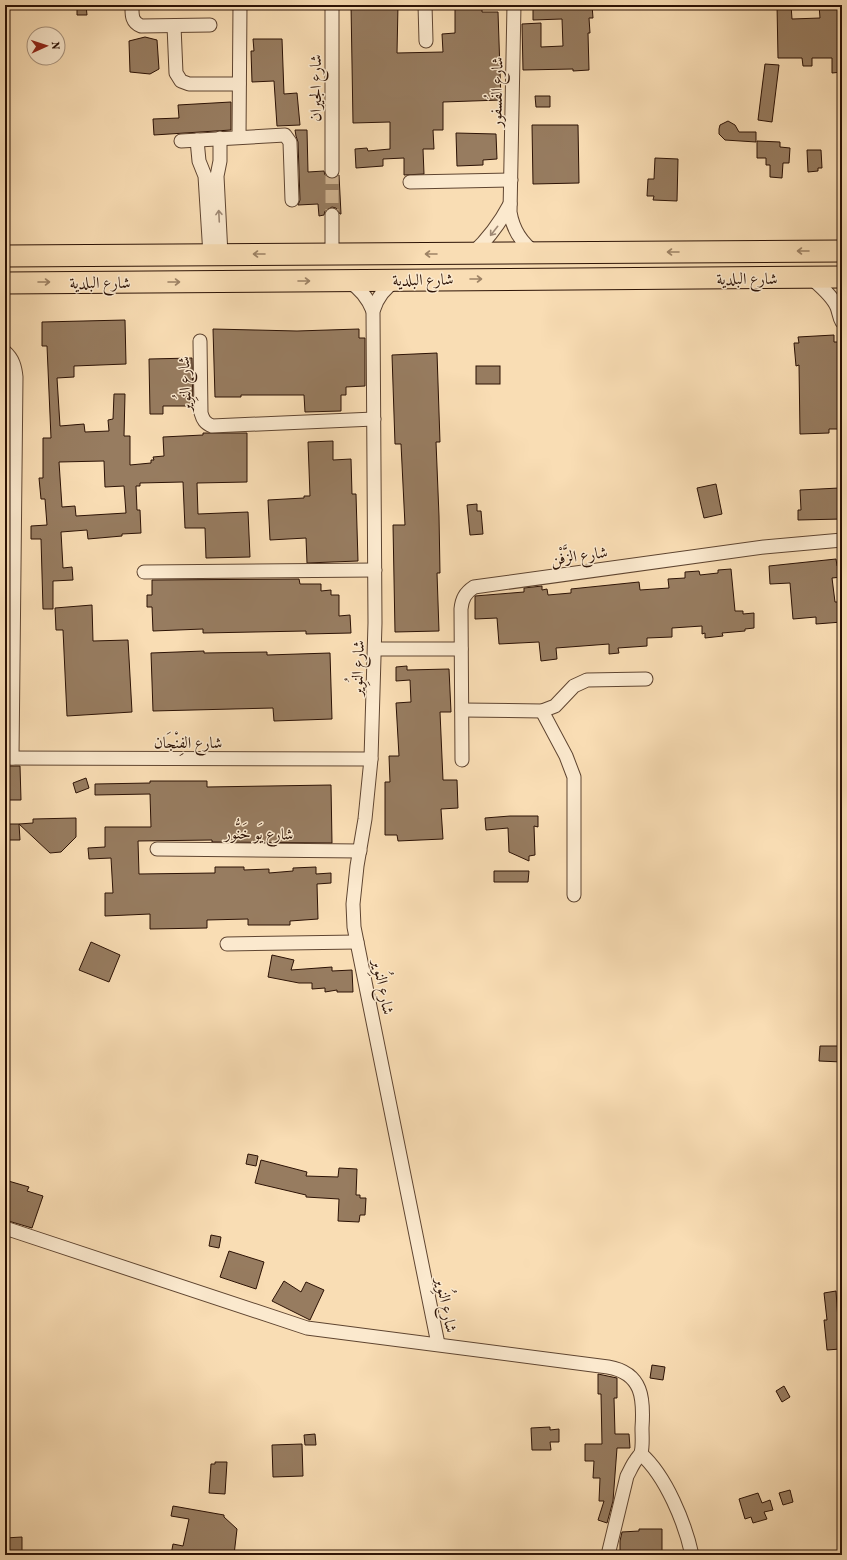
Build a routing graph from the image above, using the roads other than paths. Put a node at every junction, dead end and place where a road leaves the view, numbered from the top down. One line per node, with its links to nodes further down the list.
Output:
1 (132, 5): 7 (street)
2 (240, 5): 9 (street)
3 (332, 5): 14 (street, شارع الجيران)
4 (425, 5): 8 (street)
5 (514, 5): 15 (street, شارع الفُسفور)
6 (210, 25): 7 (street)
7 (174, 26): 9 (street)
8 (426, 41)
9 (239, 84): 10 (street)
10 (239, 137): 11 (street); 17 (street)
11 (220, 138): 12 (street); 24 (street, one-way to 11)
12 (198, 140): 13 (street); 24 (street)
13 (181, 141)
14 (332, 170)
15 (511, 180): 16 (street); 18 (street, شارع الفُسفور)
16 (410, 182)
17 (292, 200)
18 (510, 204): 21 (street, شارع الفُسفور); 23 (street, شارع الفُسفور, one-way to 23)
19 (332, 215): 22 (street)
20 (842, 251): 21 (main road, شارع البلدية, one-way to 21)
21 (536, 253): 23 (main road, شارع البلدية)
22 (332, 254): 23 (main road, شارع البلدية, one-way to 22); 24 (main road, شارع البلدية, one-way to 24)
23 (472, 254)
24 (215, 255): 25 (main road, شارع البلدية)
25 (5, 256)
26 (842, 277): 27 (main road, شارع البلدية)
27 (810, 278): 28 (main road, شارع البلدية, one-way to 27); 31 (street)
28 (399, 279): 29 (main road, شارع البلدية); 32 (street, شارع النُوِير)
29 (347, 281): 30 (main road, شارع البلدية, one-way to 29); 32 (street, شارع النُوِير)
30 (5, 282)
31 (840, 303): 33 (street)
32 (373, 312): 36 (street, شارع النُوِير)
33 (842, 322)
34 (200, 341): 36 (street, شارع النُوِير)
35 (5, 352): 37 (street)
36 (374, 419): 40 (street, شارع النُوِير)
37 (10, 436): 38 (street)
38 (9, 533): 47 (street)
39 (842, 540): 43 (street, شارع الزَّفْن)
40 (375, 570): 41 (street); 42 (street, شارع النُوِير)
41 (144, 572)
42 (375, 649): 43 (street); 48 (street, شارع النُوِير)
43 (461, 649): 45 (street, شارع الزَّفْن)
44 (646, 679): 46 (street)
45 (462, 710): 46 (street); 49 (street, شارع الزَّفْن)
46 (542, 711): 52 (street)
47 (8, 758): 48 (street, شارع الفِنْجَان)
48 (371, 759): 51 (street, شارع النُوِير)
49 (462, 760)
50 (157, 849): 51 (street, شارع يَو خَنُّور)
51 (360, 851): 53 (street, شارع النُوِير)
52 (574, 895)
53 (357, 942): 54 (street, شارع النُوِير); 56 (street, شارع النُوِير)
54 (227, 944)
55 (5, 1228): 56 (street)
56 (438, 1344): 57 (street, شارع النُوِير)
57 (641, 1454): 58 (street); 59 (street)
58 (608, 1555)
59 (692, 1555)

